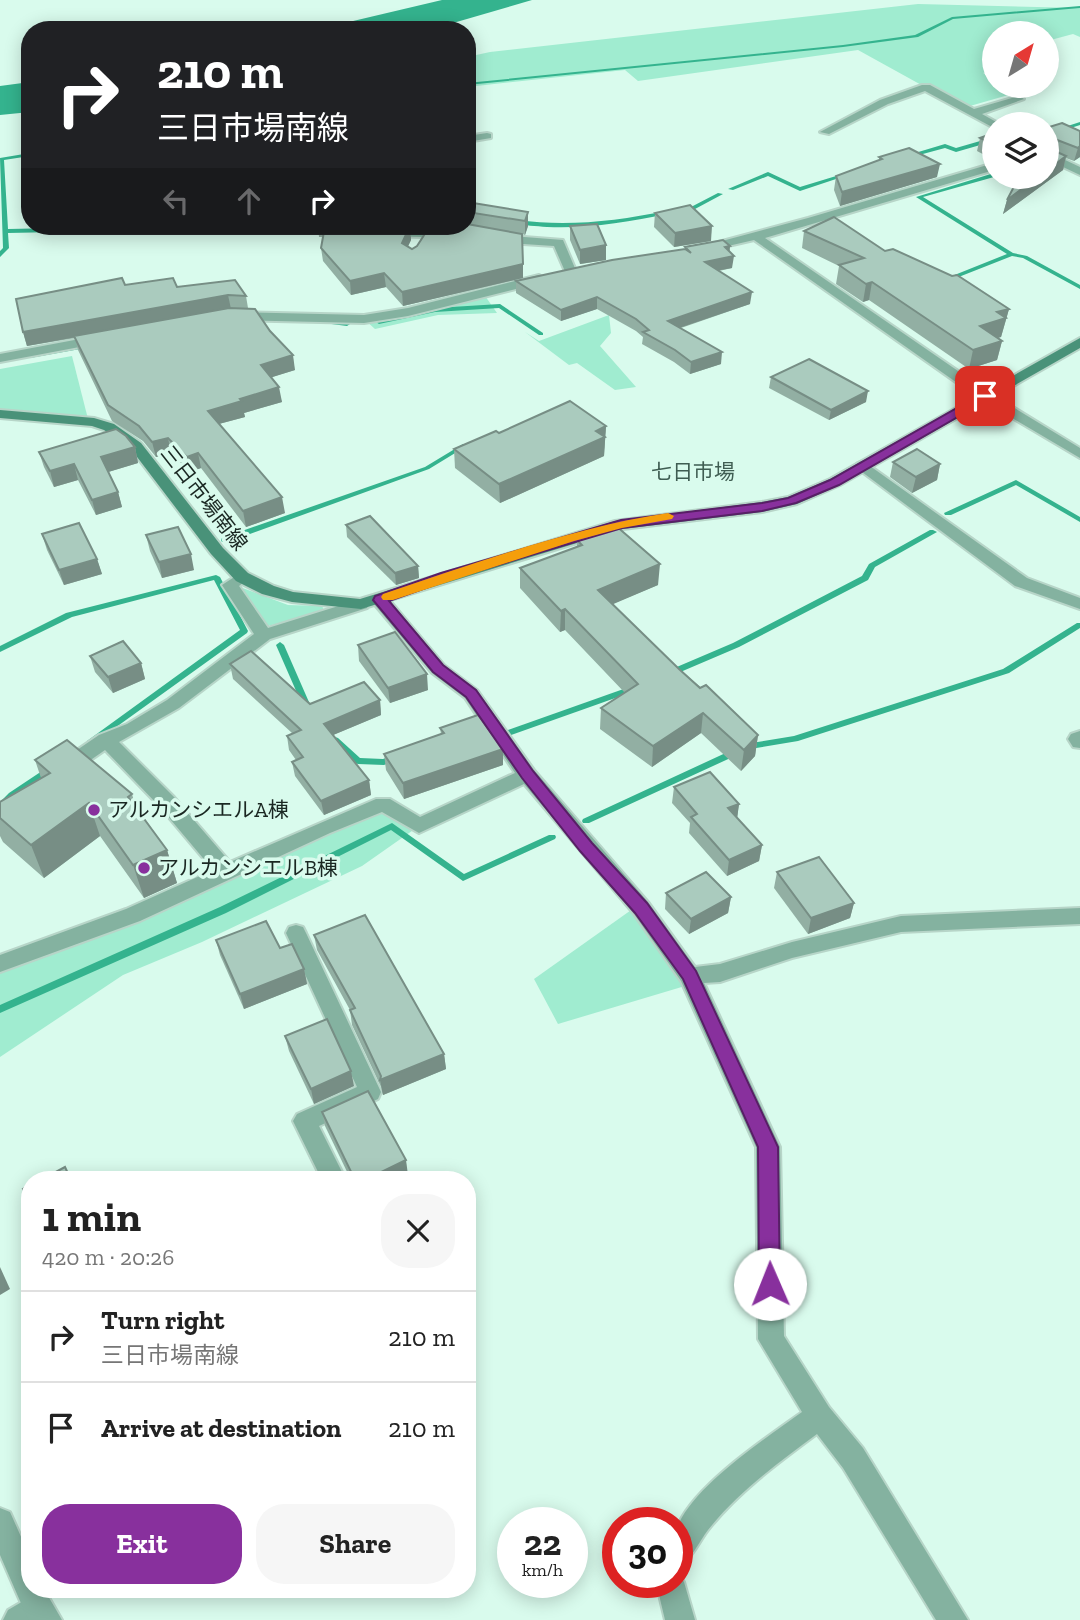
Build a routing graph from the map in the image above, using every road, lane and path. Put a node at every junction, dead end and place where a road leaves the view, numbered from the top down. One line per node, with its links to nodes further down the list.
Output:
1 (1018, 99): 2 (street)
2 (973, 113): 3 (street); 4 (street)
3 (982, 118)
4 (825, 132)
5 (487, 136): 6 (street)
6 (476, 138)
7 (1059, 162): 9 (street)
8 (982, 170): 12 (street)
9 (1080, 172)
10 (424, 235): 13 (street)
11 (484, 236): 16 (street)
12 (758, 238): 14 (street); 21 (street)
13 (416, 248)
14 (690, 251)
15 (589, 270): 16 (street)
16 (559, 275): 17 (street)
17 (218, 318)
18 (115, 337): 20 (street)
19 (1080, 342): 21 (main road, 三日市場南線)
20 (0, 358)
21 (985, 396): 23 (street); 24 (main road, 三日市場南線)
22 (0, 414): 25 (main road, 三日市場南線)
23 (1080, 454)
24 (863, 466): 26 (main road, 三日市場南線); 27 (street)
25 (242, 577): 26 (main road, 三日市場南線); 28 (street)
26 (371, 602): 28 (street); 30 (street)
27 (1080, 604)
28 (264, 635): 29 (street)
29 (106, 740): 31 (street); 32 (street)
30 (527, 775): 32 (street); 36 (street)
31 (53, 776)
32 (228, 872): 35 (street)
33 (1080, 916): 36 (street)
34 (296, 933): 37 (street)
35 (0, 964)
36 (690, 976): 38 (street)
37 (330, 1171)
38 (820, 1416): 40 (street); 46 (street)
39 (0, 1522): 41 (street)
40 (693, 1523)
41 (21, 1580)
42 (27, 1598): 44 (street)
43 (674, 1598): 45 (street)
44 (34, 1616)
45 (680, 1620)
46 (953, 1620)

